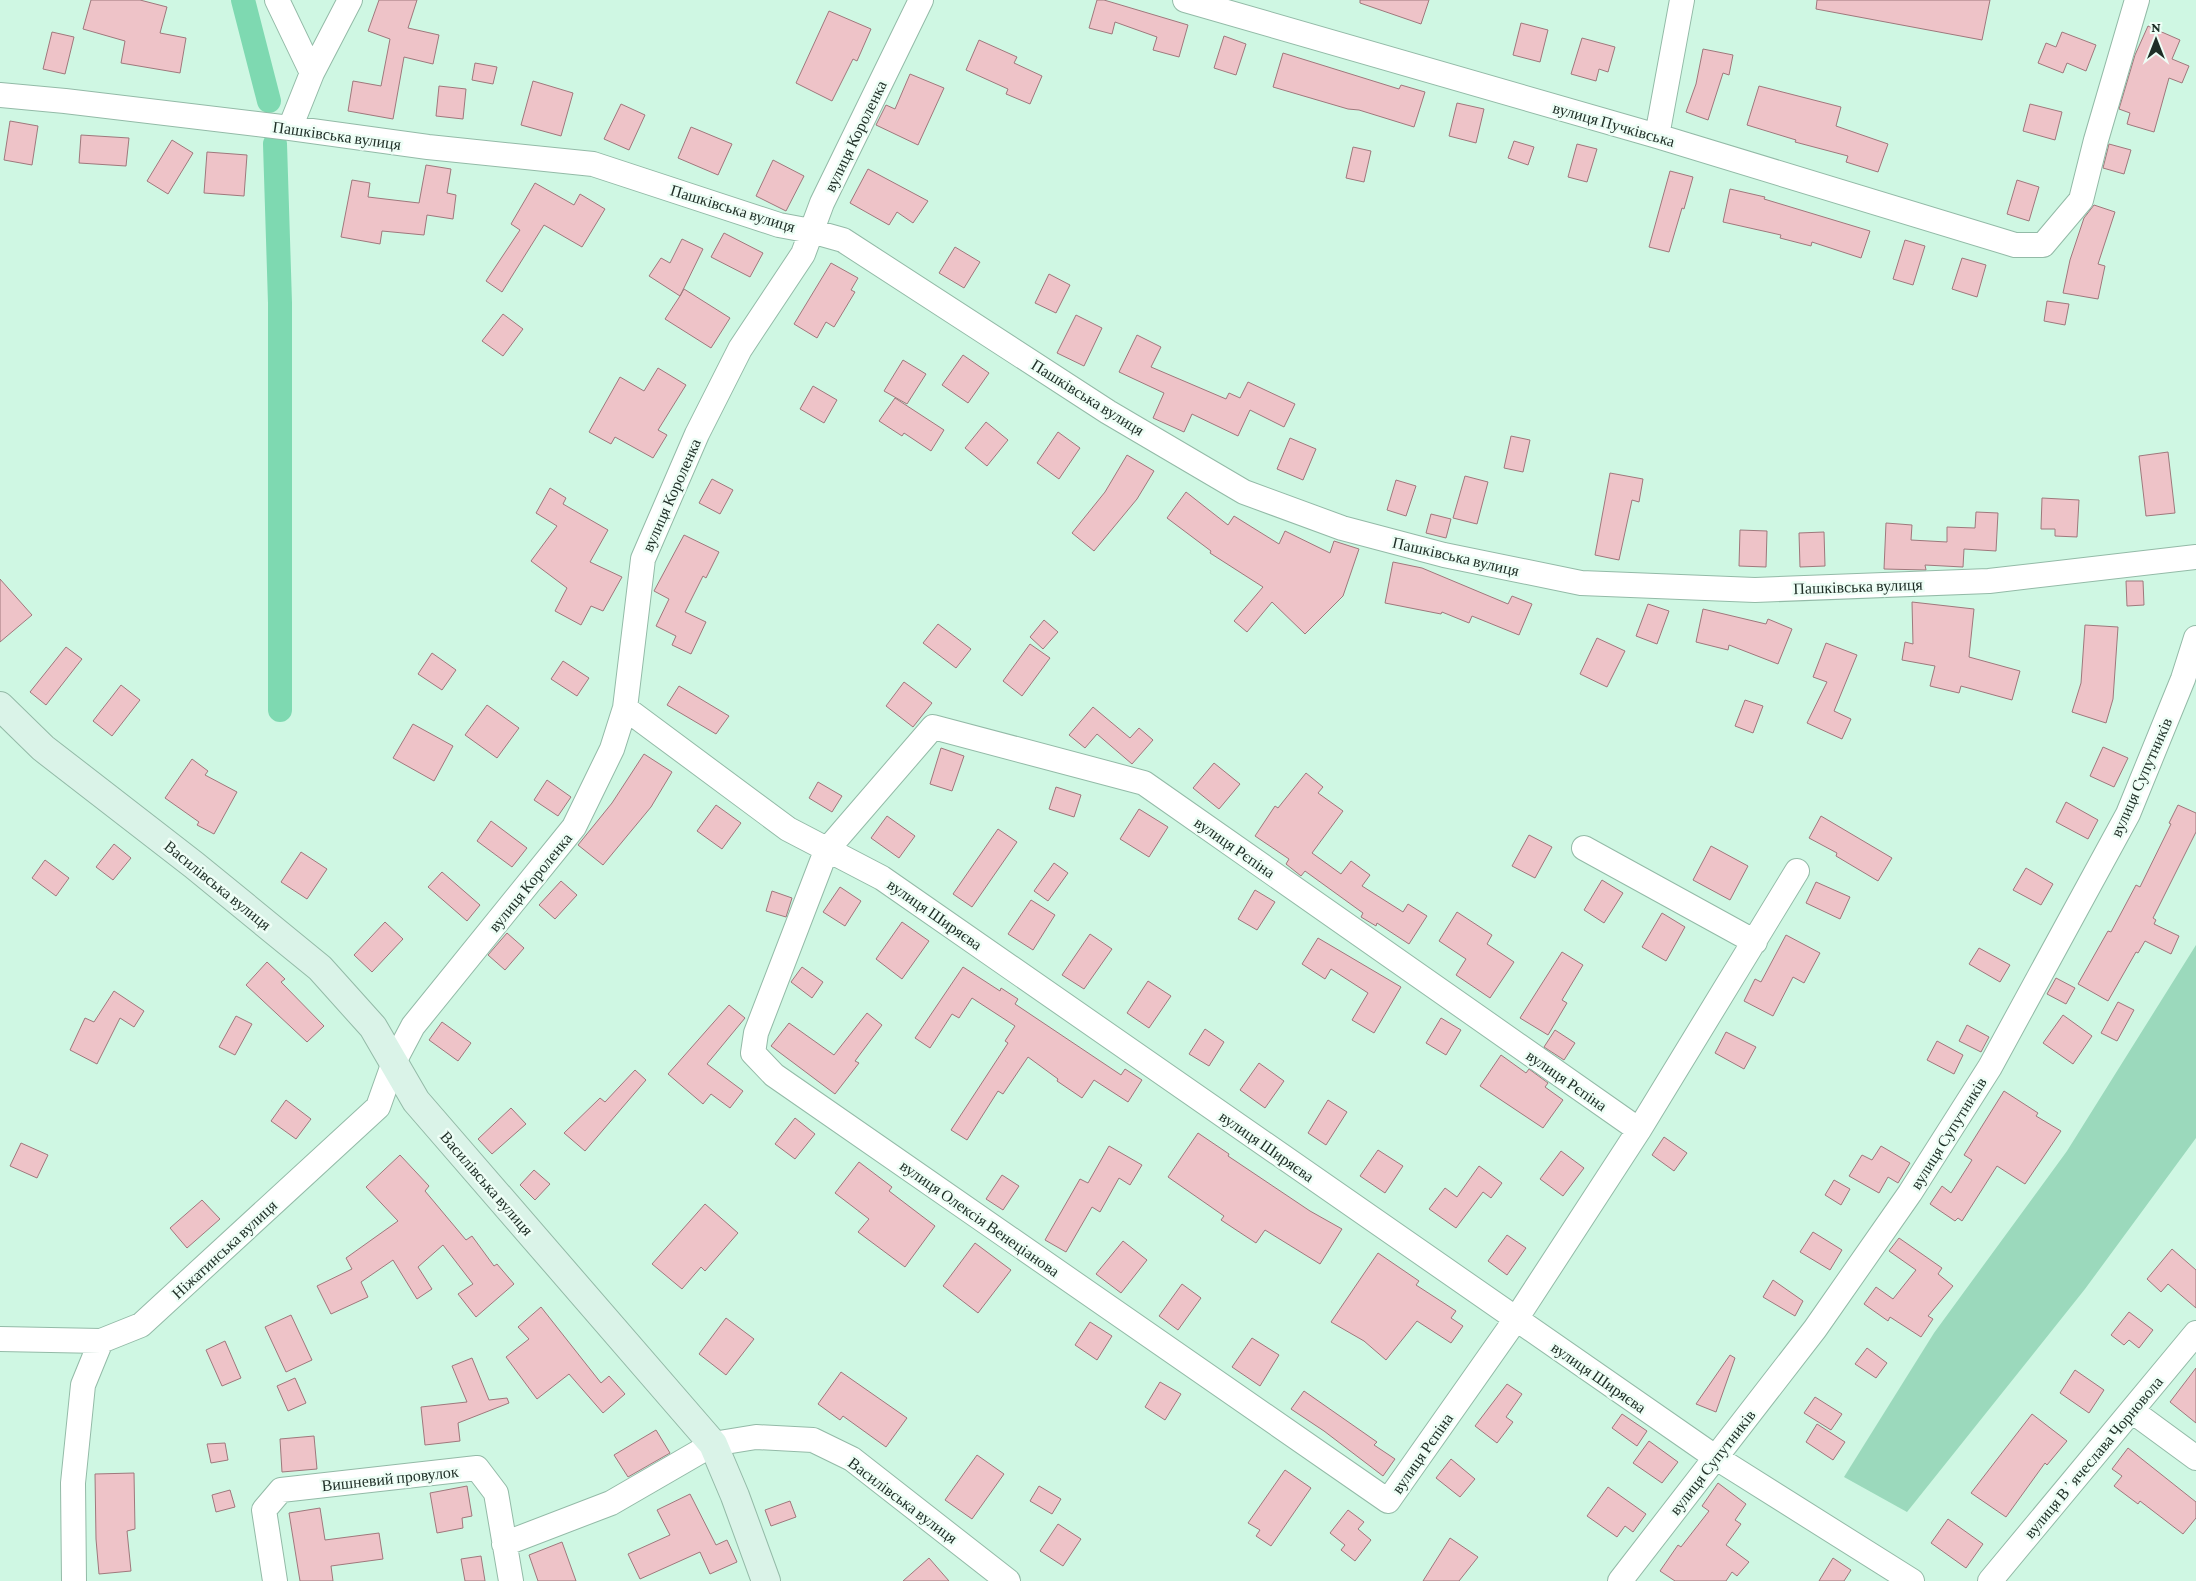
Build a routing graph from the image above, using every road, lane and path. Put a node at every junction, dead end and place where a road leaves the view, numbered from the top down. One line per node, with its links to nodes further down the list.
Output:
1 (277, 0): 7 (street)
2 (350, 0): 7 (street)
3 (921, 0): 11 (street, вулиця Короленка)
4 (1186, 0): 10 (street, вулиця Пучківська)
5 (1682, 0): 10 (street)
6 (2137, 0): 10 (street, вулиця Пучківська)
7 (312, 73): 9 (street)
8 (0, 95): 9 (street, Пашківська вулиця)
9 (290, 128): 11 (street, Пашківська вулиця)
10 (1657, 136)
11 (811, 231): 12 (street, Пашківська вулиця); 15 (street, вулиця Короленка)
12 (2196, 557)
13 (2196, 638): 28 (street, вулиця Супутників)
14 (0, 706): 20 (street, Василівська вулиця)
15 (625, 708): 17 (street, вулиця Ширяєва); 20 (street, вулиця Короленка)
16 (1584, 848): 19 (street)
17 (826, 851): 21 (street, вулиця Рєпіна); 22 (street, вулиця Ширяєва); 30 (street, вулиця Олексія Венеціанова)
18 (1797, 871): 19 (street, вулиця Рєпіна)
19 (1754, 942): 21 (street, вулиця Рєпіна)
20 (394, 1062): 25 (street, Ніжатинська вулиця); 27 (street, Василівська вулиця)
21 (1639, 1130): 22 (street, вулиця Рєпіна)
22 (1516, 1320): 28 (street, вулиця Ширяєва); 30 (street, вулиця Рєпіна)
23 (2196, 1333): 26 (street, вулиця Вʼячеслава Чорновола)
24 (0, 1339): 25 (street, Ніжатинська вулиця)
25 (101, 1341): 32 (street)
26 (2132, 1410): 29 (street); 39 (street, вулиця Вʼячеслава Чорновола)
27 (713, 1444): 31 (street); 35 (street); 36 (street, Василівська вулиця)
28 (1715, 1457): 37 (street, вулиця Супутників); 38 (street, вулиця Ширяєва)
29 (2196, 1458)
30 (1388, 1501)
31 (504, 1544): 33 (street, Вишневий провулок); 34 (street, Вишневий провулок)
32 (74, 1581)
33 (275, 1581)
34 (511, 1581)
35 (766, 1581)
36 (1008, 1581)
37 (1620, 1581)
38 (1912, 1581)
39 (1990, 1581)

